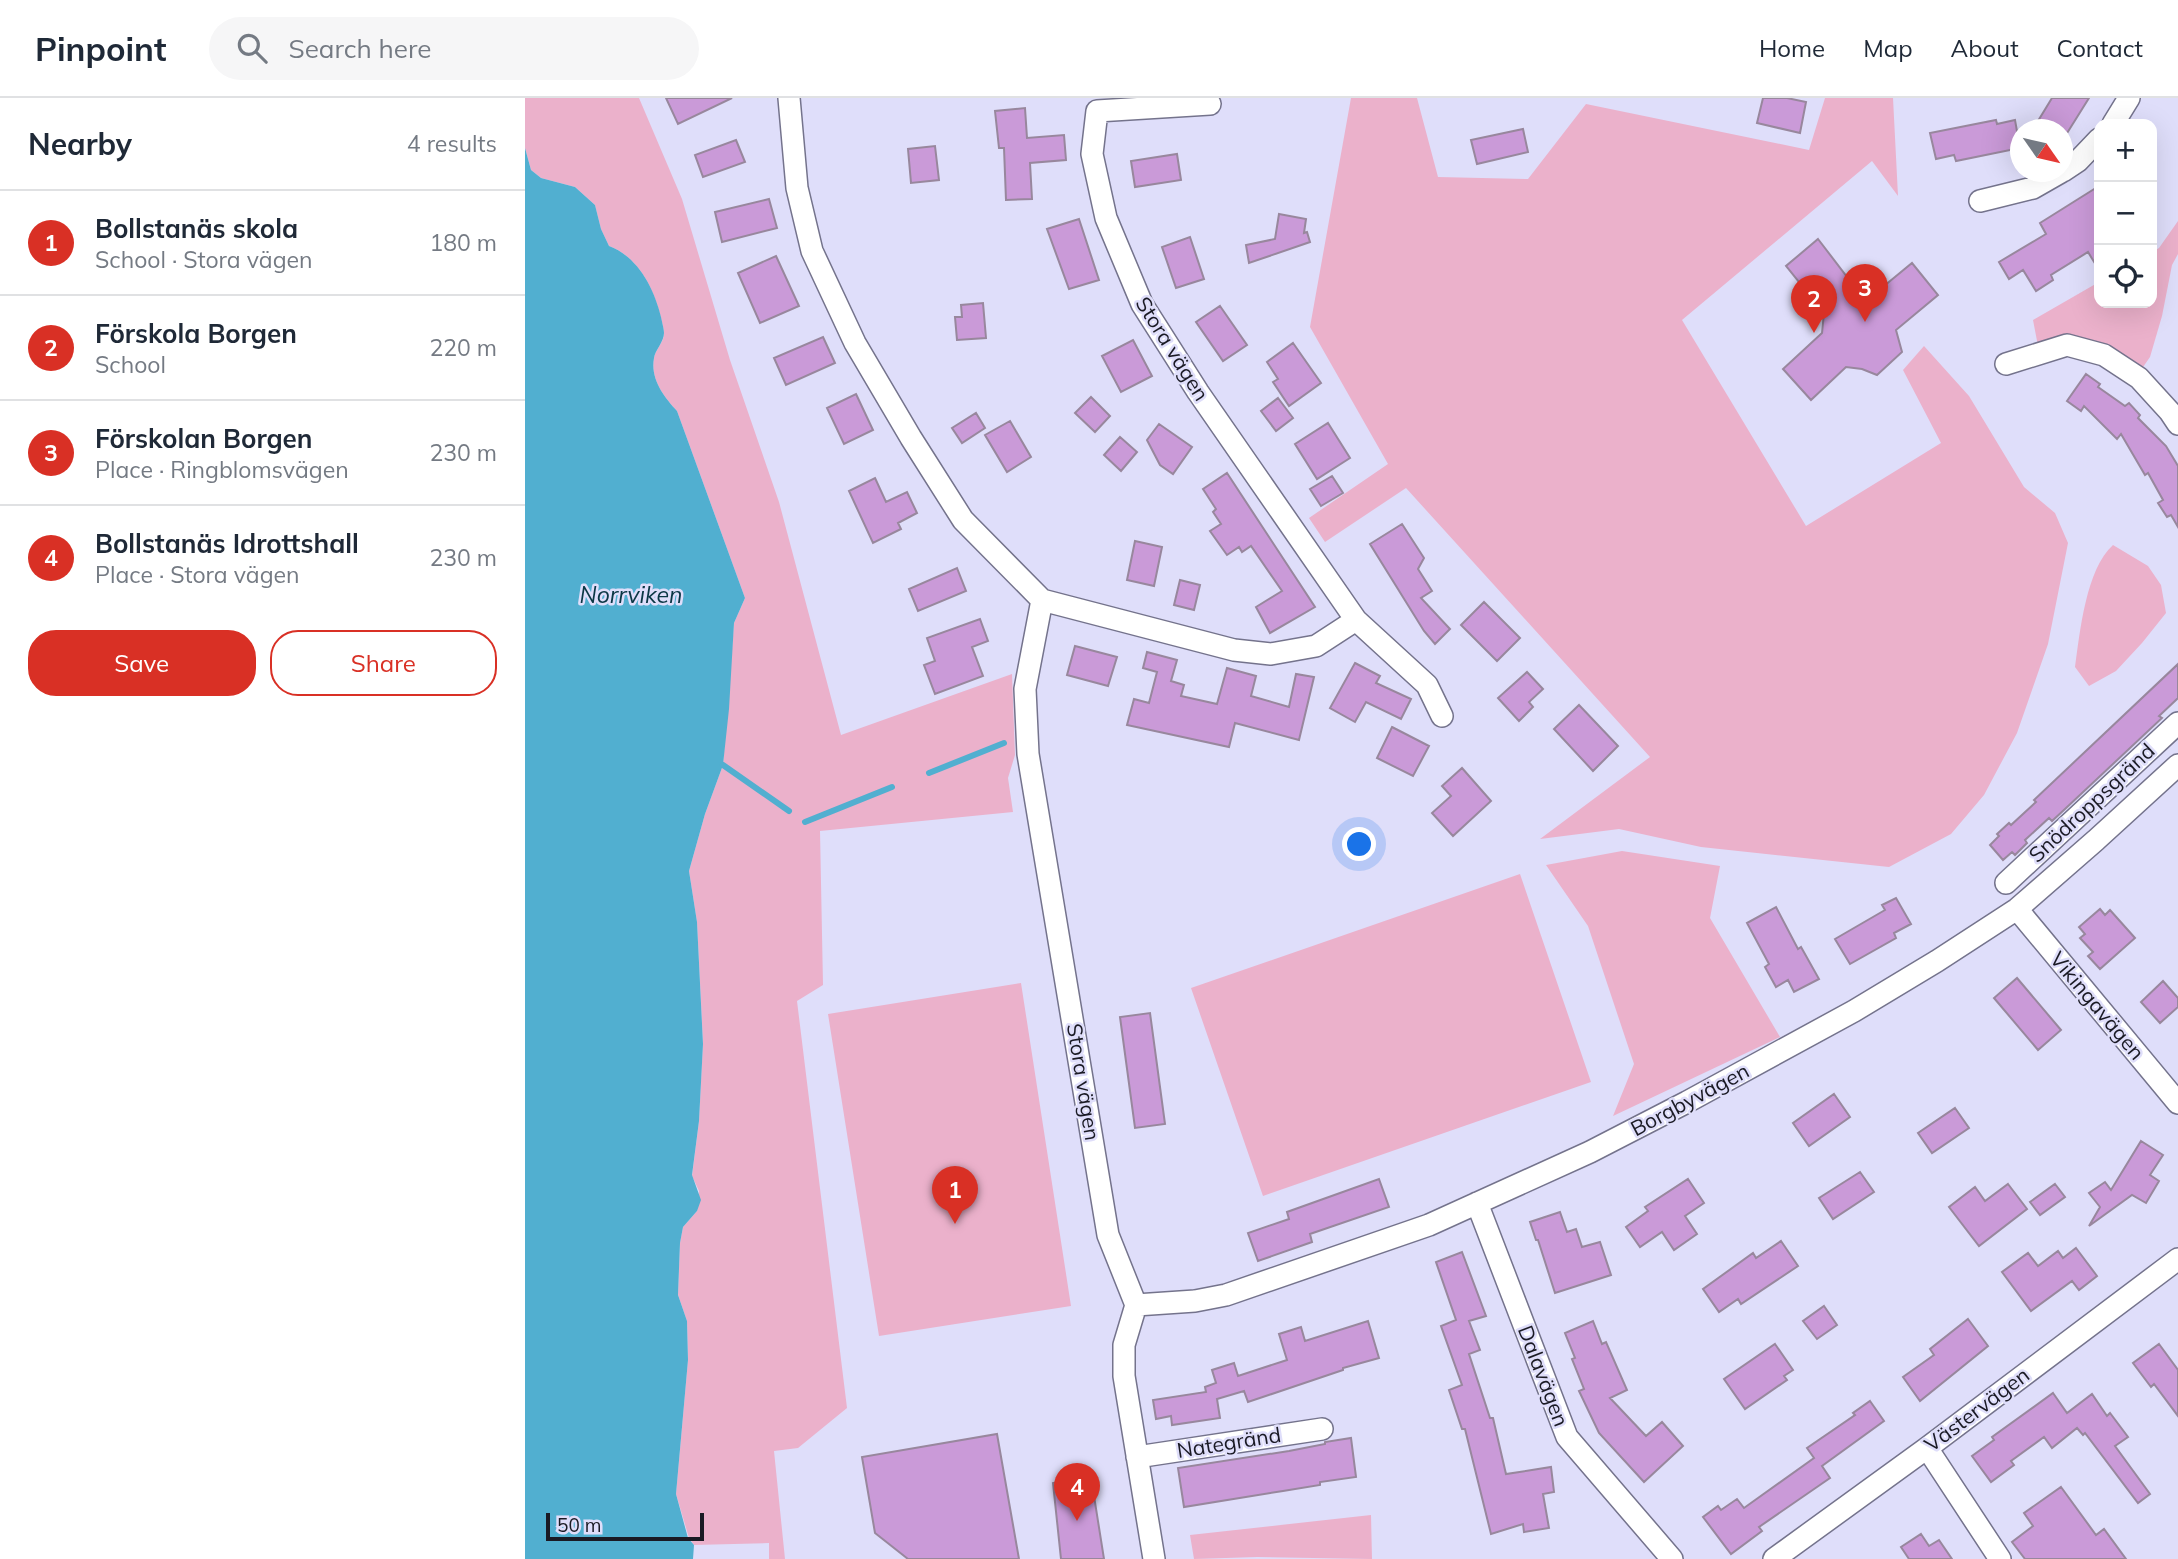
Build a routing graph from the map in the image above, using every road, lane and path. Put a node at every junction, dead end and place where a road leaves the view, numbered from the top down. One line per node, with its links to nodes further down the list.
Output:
1 (789, 98): 11 (street)
2 (2129, 98): 4 (street)
3 (1210, 104): 12 (street, Stora vägen)
4 (2116, 119)
5 (2094, 144): 6 (street)
6 (2073, 165)
7 (2043, 182): 8 (street)
8 (1980, 201)
9 (2006, 364): 10 (street)
10 (2175, 415)
11 (1042, 600): 12 (street); 21 (street, Stora vägen)
12 (1356, 620): 13 (street, Stora vägen)
13 (1442, 716)
14 (2178, 723): 16 (street, Snödroppsgränd)
15 (2178, 765): 17 (street, Borgbyvägen)
16 (2006, 883)
17 (2017, 908): 18 (street, Vikingavägen); 19 (street, Borgbyvägen)
18 (2178, 1104)
19 (1477, 1203): 21 (street, Borgbyvägen); 26 (street, Dalavägen)
20 (2178, 1259): 23 (street, Västervägen)
21 (1136, 1305): 24 (street)
22 (1322, 1429): 24 (street, Nategränd)
23 (1927, 1448): 27 (street, Västervägen); 28 (street)
24 (1137, 1457): 25 (street)
25 (1154, 1559)
26 (1672, 1559)
27 (1774, 1559)
28 (2000, 1559)

